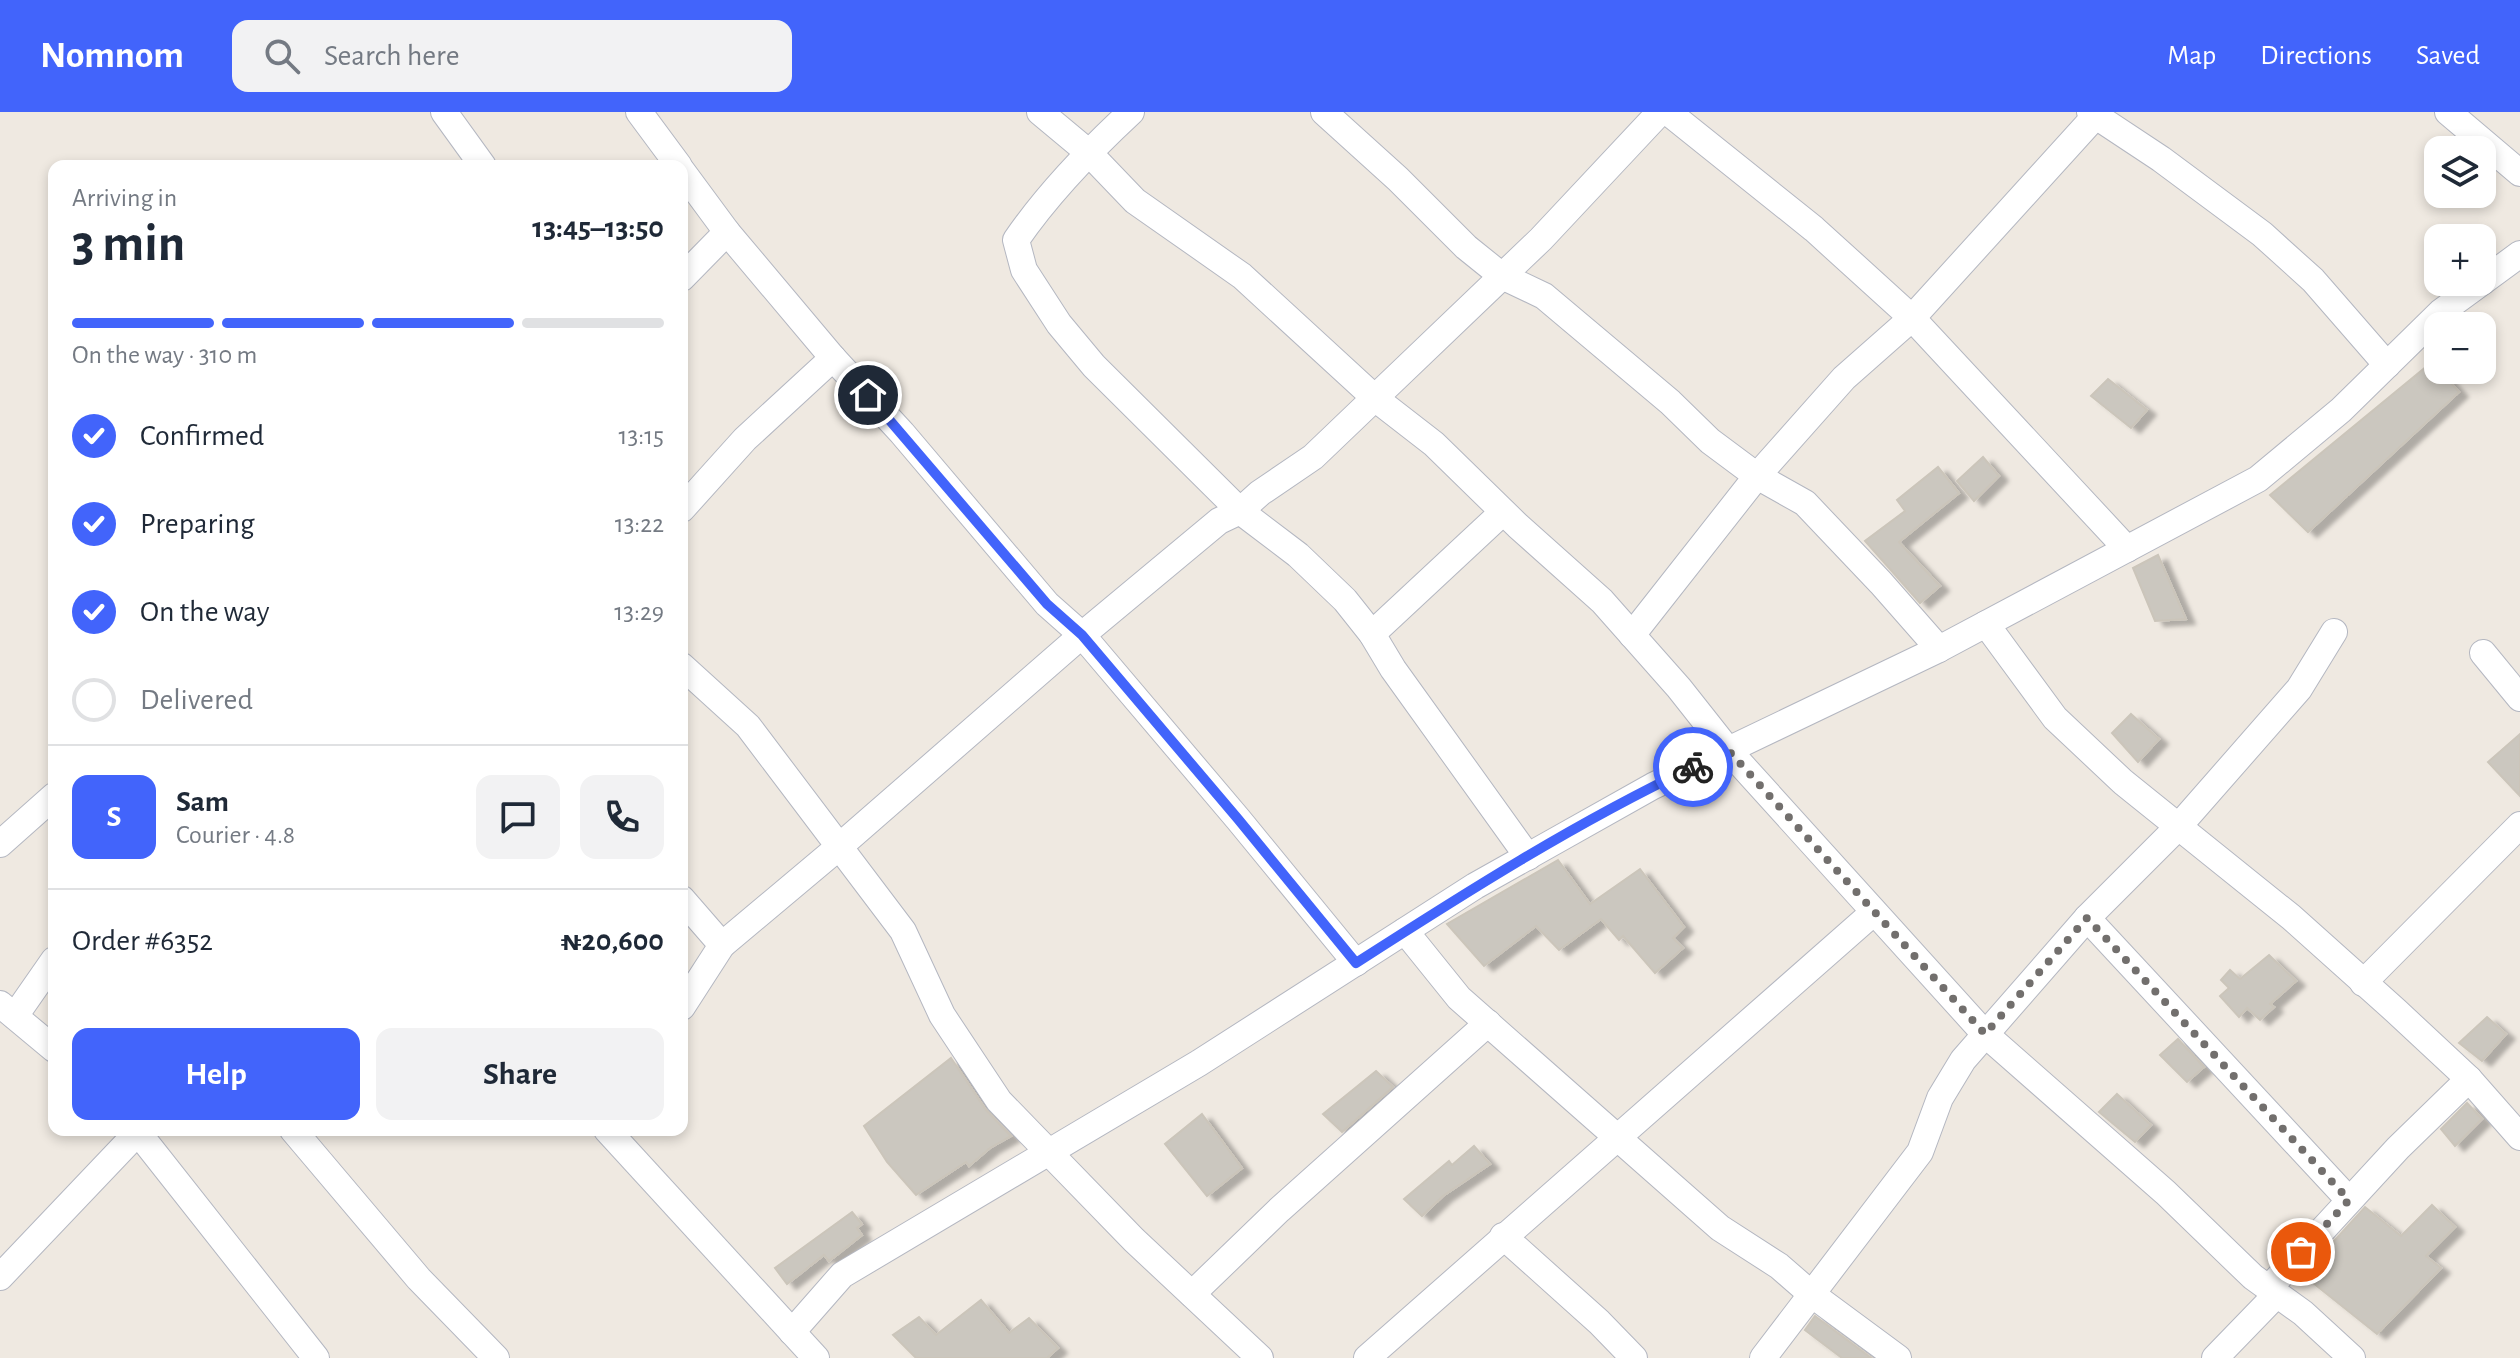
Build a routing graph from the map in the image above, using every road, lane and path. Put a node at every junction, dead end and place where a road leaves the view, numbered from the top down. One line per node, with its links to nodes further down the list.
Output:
1 (444, 112): 11 (street)
2 (639, 112): 12 (street)
3 (1040, 112): 10 (street)
4 (1131, 112): 10 (street)
5 (1324, 112): 19 (street)
6 (1660, 112): 19 (street)
7 (1668, 112): 21 (street)
8 (2448, 112): 13 (street)
9 (2095, 113): 21 (street); 23 (street)
10 (1088, 152): 24 (street); 27 (street)
11 (479, 160)
12 (674, 160)
13 (2520, 173)
14 (688, 179): 15 (street)
15 (727, 232): 17 (street); 22 (street)
16 (2520, 254): 18 (street)
17 (688, 272)
18 (2496, 272)
19 (1502, 276): 24 (street); 25 (street)
20 (2463, 296): 23 (street)
21 (1912, 318): 25 (street); 29 (street)
22 (833, 358): 26 (street); 33 (street)
23 (2387, 365): 29 (street)
24 (1376, 399): 27 (street); 28 (street)
25 (1757, 476): 34 (street); 35 (street)
26 (688, 502)
27 (1240, 511): 32 (street); 33 (street)
28 (1503, 512): 32 (street); 34 (street)
29 (2127, 549): 30 (street)
30 (1986, 624): 35 (street); 42 (street)
31 (2334, 632): 42 (street)
32 (1372, 634): 45 (street)
33 (1082, 635): 44 (street); 51 (street)
34 (1632, 635): 39 (street)
35 (1939, 649): 39 (street)
36 (2483, 653): 38 (street)
37 (688, 671): 44 (street)
38 (2520, 698)
39 (1728, 750): 45 (street); 47 (street)
40 (48, 801): 43 (street)
41 (2520, 825): 53 (street)
42 (2178, 827): 48 (street); 53 (street)
43 (0, 844)
44 (840, 846): 50 (street); 66 (street)
45 (1528, 857): 49 (street)
46 (688, 906): 50 (street)
47 (1874, 912): 57 (street); 64 (street)
48 (2087, 918): 57 (street); 67 (street)
49 (1405, 931): 51 (street); 56 (street)
50 (722, 945): 54 (street)
51 (1356, 963): 66 (street)
52 (48, 967): 55 (street)
53 (2363, 983): 59 (street)
54 (688, 998)
55 (8, 1010): 58 (street)
56 (1488, 1023): 64 (street); 72 (street)
57 (1985, 1034): 70 (street); 71 (street)
58 (48, 1044)
59 (2469, 1079): 65 (street); 67 (street)
60 (132, 1136): 69 (street)
61 (141, 1136): 74 (street)
62 (298, 1136): 75 (street)
63 (612, 1136): 73 (street)
64 (1618, 1136): 68 (street); 71 (street)
65 (2520, 1137)
66 (1048, 1153): 72 (street); 73 (street)
67 (2349, 1200): 70 (street)
68 (1503, 1236): 78 (street); 79 (street)
69 (0, 1277)
70 (2273, 1291): 82 (street); 83 (street)
71 (1810, 1293): 80 (street); 81 (street)
72 (1192, 1294): 77 (street)
73 (792, 1332): 76 (street)
74 (316, 1358)
75 (496, 1358)
76 (816, 1358)
77 (1260, 1358)
78 (1367, 1358)
79 (1634, 1358)
80 (1763, 1358)
81 (1898, 1358)
82 (2215, 1358)
83 (2352, 1358)

